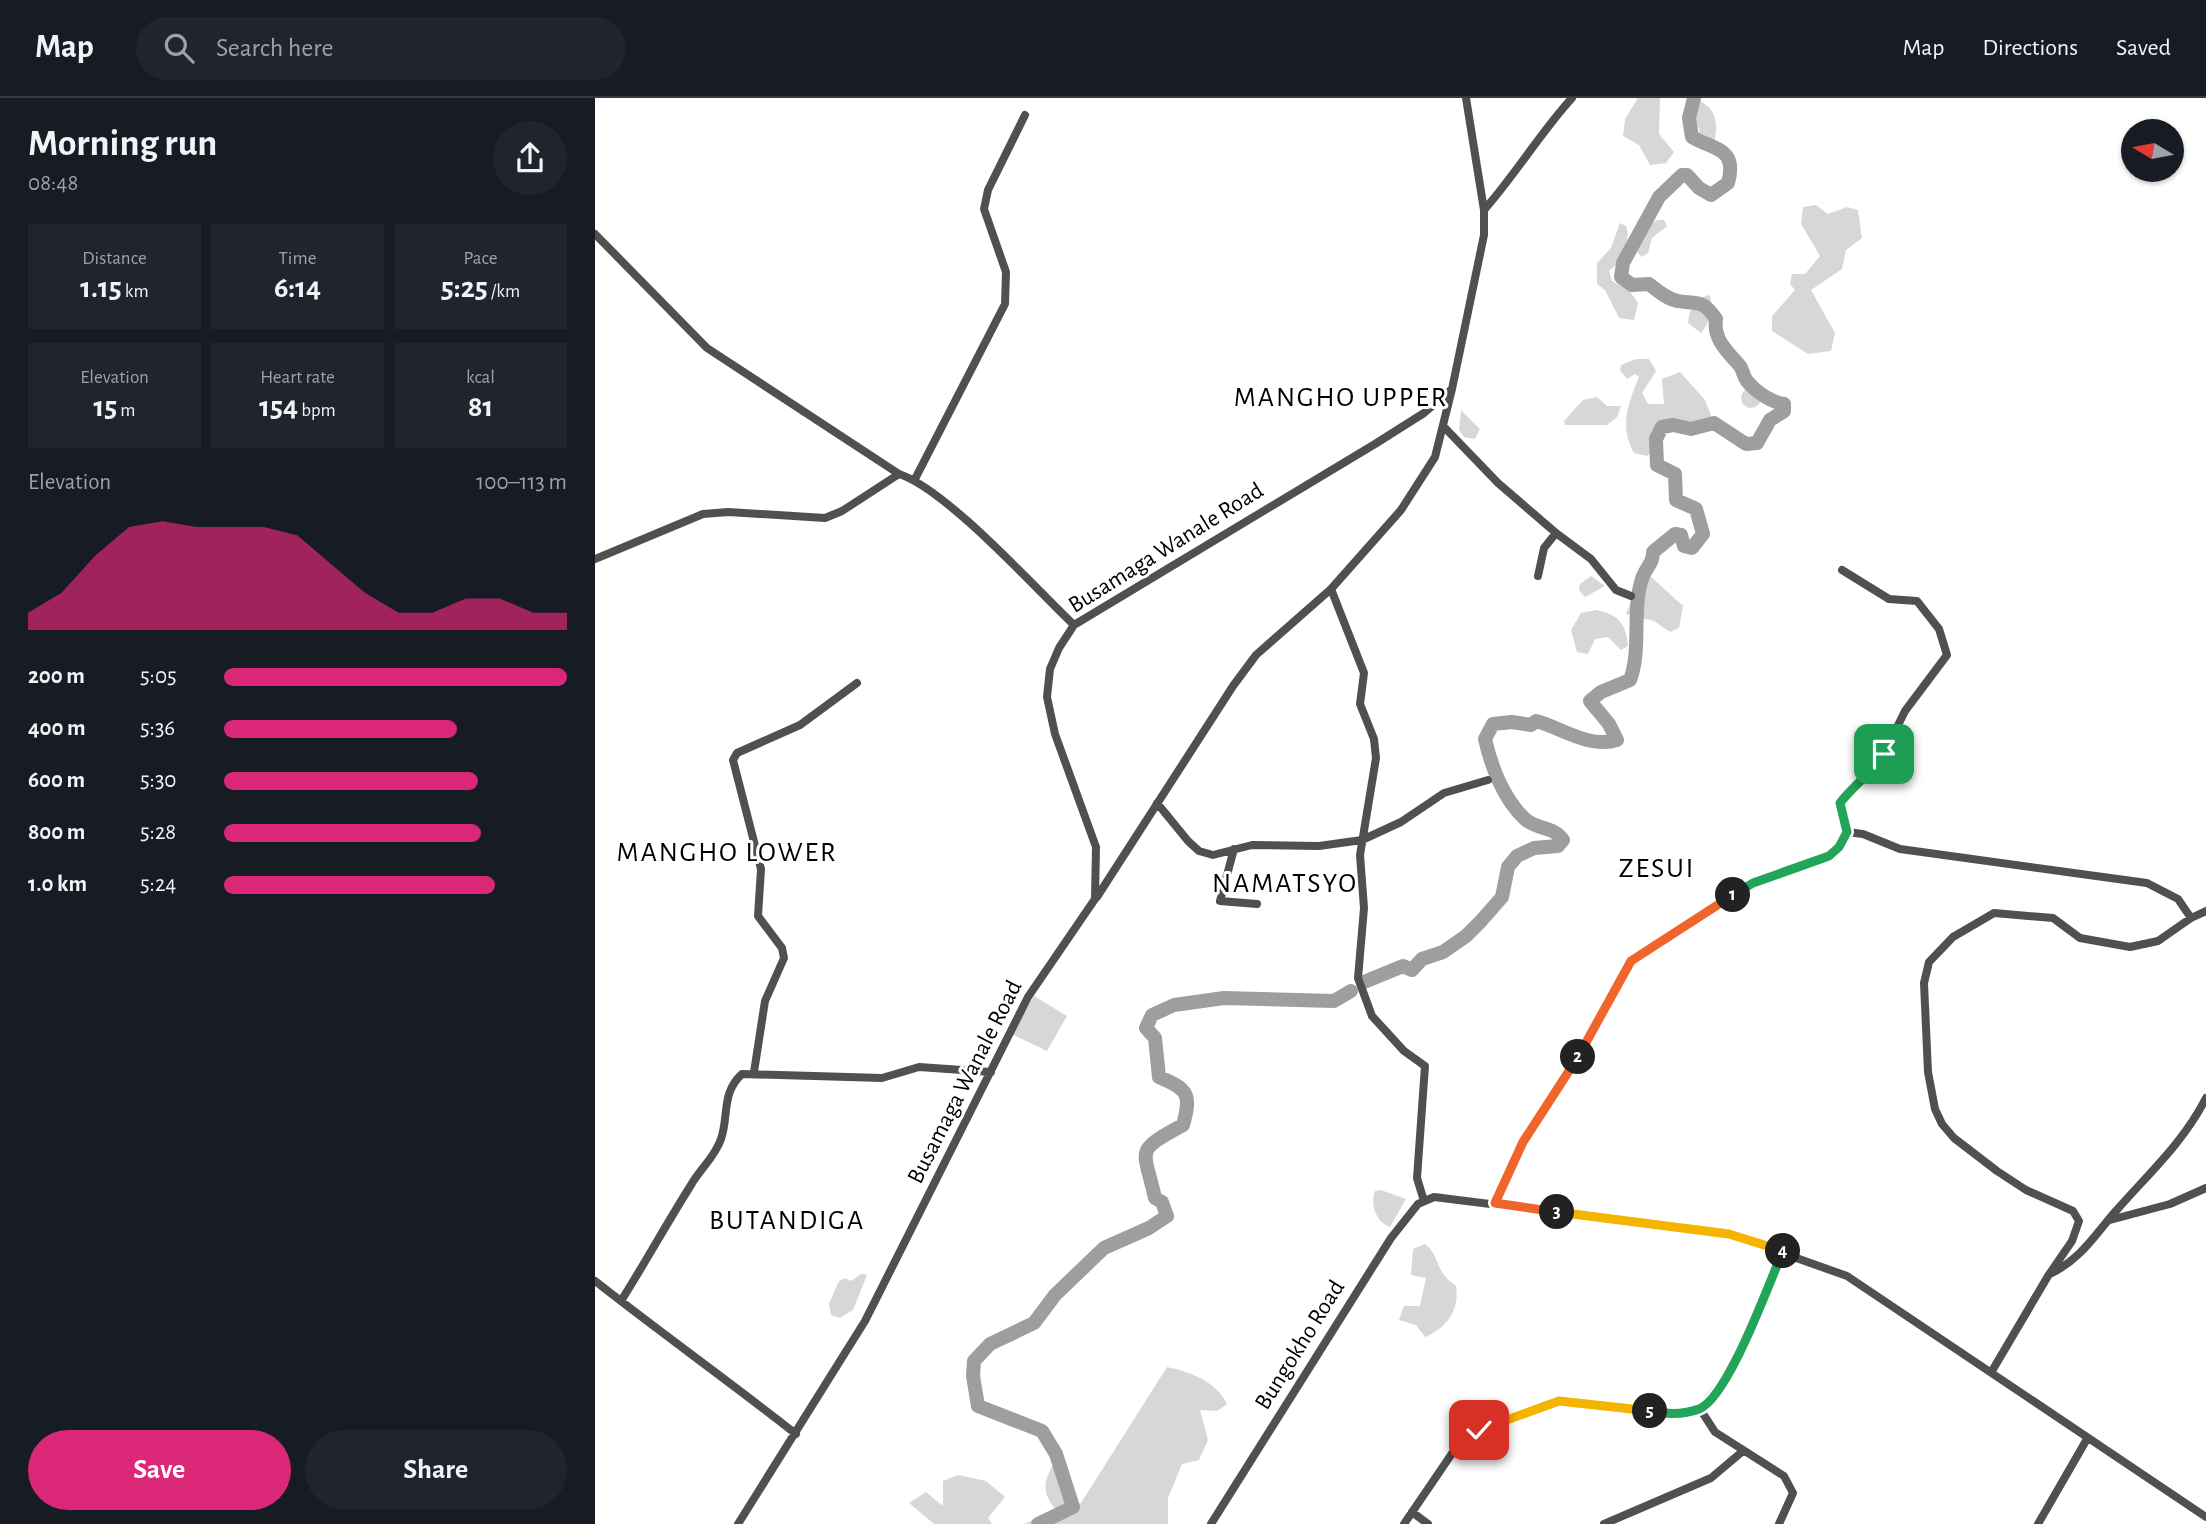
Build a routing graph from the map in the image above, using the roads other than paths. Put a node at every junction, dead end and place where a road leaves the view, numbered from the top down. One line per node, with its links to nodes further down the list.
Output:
1 (1466, 98): 4 (street)
2 (1572, 98): 4 (street)
3 (1025, 115): 9 (street)
4 (1484, 210): 6 (street)
5 (595, 234): 8 (street)
6 (1453, 389): 7 (street); 16 (street, Busamaga Wanale Road)
7 (1445, 428): 10 (street); 14 (street)
8 (899, 474): 9 (street); 11 (street)
9 (915, 479): 16 (street)
10 (1556, 533): 13 (street); 15 (street)
11 (595, 559)
12 (1842, 570): 20 (street)
13 (1538, 576)
14 (1331, 589): 19 (street); 21 (street)
15 (1631, 596)
16 (1074, 625): 23 (street, Busamaga Wanale Road)
17 (857, 683): 27 (street)
18 (1488, 780): 21 (street)
19 (1157, 803): 22 (street); 23 (street)
20 (1847, 832): 26 (street); 32 (street)
21 (1363, 840): 22 (street); 31 (street)
22 (1234, 849): 24 (street)
23 (1095, 900): 28 (street, Busamaga Wanale Road)
24 (1258, 904)
25 (2206, 911): 26 (street)
26 (2191, 918): 35 (street)
27 (754, 1072): 28 (street); 37 (street)
28 (991, 1072): 40 (street, Busamaga Wanale Road)
29 (2206, 1098): 33 (street)
30 (2206, 1188): 33 (street)
31 (1424, 1201): 32 (street, Bungokho Road); 46 (street, Bungokho Road)
32 (1495, 1203): 34 (street)
33 (2108, 1222): 35 (street)
34 (1783, 1251): 38 (street); 39 (street)
35 (2048, 1276): 38 (street)
36 (595, 1281): 37 (street)
37 (621, 1301): 40 (street)
38 (1992, 1371): 41 (street)
39 (1700, 1409): 42 (street); 43 (street)
40 (796, 1434): 45 (street, Busamaga Wanale Road)
41 (2087, 1439): 44 (street); 51 (street)
42 (1743, 1451): 49 (street); 50 (street)
43 (1412, 1512): 47 (street); 48 (street)
44 (2206, 1517)
45 (738, 1524)
46 (1211, 1524)
47 (1404, 1524)
48 (1428, 1524)
49 (1604, 1524)
50 (1779, 1524)
51 (2038, 1524)

